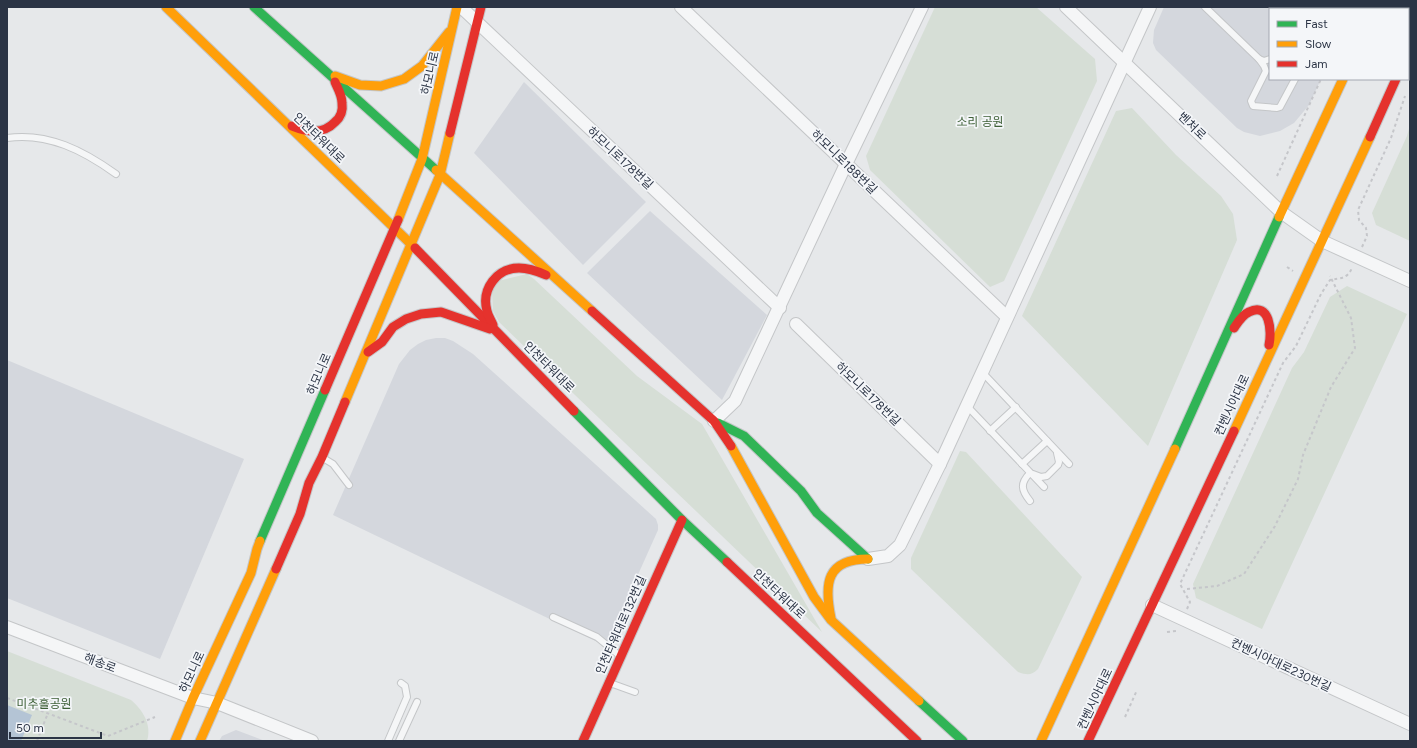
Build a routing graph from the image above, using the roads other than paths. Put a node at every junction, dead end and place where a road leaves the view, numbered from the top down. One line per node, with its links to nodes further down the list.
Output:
1 (166, 7): 21 (main road, 인천타워대로)
2 (254, 7): 16 (main road, 인천타워대로)
3 (457, 7): 12 (main road, 하모니로)
4 (461, 7): 11 (street, 하모니로178번길)
5 (481, 7): 11 (main road)
6 (922, 7): 24 (street)
7 (1066, 7): 15 (street, 벤처로)
8 (1150, 7): 15 (street)
9 (1205, 7): 14 (lane)
10 (686, 9): 24 (street, 하모니로188번길)
11 (477, 22): 26 (main road); 33 (street, 하모니로178번길)
12 (452, 29): 16 (main road); 23 (main road, 하모니로)
13 (1269, 58): 14 (lane)
14 (1259, 59): 18 (lane)
15 (1126, 63): 27 (street, 벤처로); 34 (street)
16 (326, 72): 17 (main road, 인천타워대로)
17 (334, 80): 21 (main road); 23 (main road, 인천타워대로)
18 (1294, 80)
19 (1343, 80): 27 (main road)
20 (1396, 80): 29 (main road, 컨벤시아대로)
21 (286, 123): 28 (main road, 인천타워대로)
22 (7, 138): 25 (lane)
23 (422, 159): 26 (main road, 인천타워대로); 28 (main road, 하모니로)
24 (846, 164): 33 (street); 34 (street, 하모니로188번길)
25 (116, 174)
26 (440, 175): 30 (main road); 32 (main road, 인천타워대로)
27 (1281, 212): 29 (street, 벤처로); 38 (main road)
28 (395, 228): 30 (main road, 인천타워대로); 68 (main road, 하모니로)
29 (1322, 241): 31 (street, 벤처로); 40 (main road, 컨벤시아대로)
30 (410, 244): 36 (main road, 인천타워대로); 39 (main road)
31 (1410, 281)
32 (568, 290): 37 (main road); 44 (main road, 인천타워대로)
33 (780, 308): 44 (street)
34 (1007, 317): 41 (street)
35 (796, 324): 49 (street, 하모니로178번길)
36 (493, 330): 37 (main road, 인천타워대로); 39 (main road)
37 (503, 338): 56 (main road, 인천타워대로)
38 (1224, 341): 40 (main road); 80 (main road)
39 (366, 354): 48 (main road)
40 (1267, 359): 60 (main road, 컨벤시아대로)
41 (982, 372): 42 (street); 43 (lane)
42 (967, 406): 45 (lane); 49 (street)
43 (1016, 407): 45 (lane); 46 (lane)
44 (714, 421): 57 (main road); 62 (main road, 인천타워대로)
45 (990, 431): 50 (lane)
46 (1047, 441): 47 (lane); 50 (lane)
47 (1052, 447): 51 (lane); 52 (lane)
48 (322, 457): 53 (lane); 70 (main road)
49 (940, 464): 58 (street)
50 (1022, 464): 52 (lane)
51 (1069, 464)
52 (1029, 471): 54 (lane); 55 (lane)
53 (349, 485)
54 (1044, 487)
55 (1030, 501)
56 (682, 520): 64 (main road, 인천타워대로132번길); 78 (main road, 인천타워대로)
57 (845, 539): 58 (main road); 59 (main road)
58 (868, 559): 59 (main road)
59 (843, 564): 62 (main road)
60 (1152, 605): 71 (street, 컨벤시아대로230번길); 81 (main road, 컨벤시아대로)
61 (552, 617): 64 (lane)
62 (831, 620): 79 (main road, 인천타워대로)
63 (7, 627): 68 (street, 해송로)
64 (621, 656): 65 (main road, 인천타워대로132번길)
65 (609, 682): 67 (lane); 77 (main road, 인천타워대로132번길)
66 (401, 683): 75 (lane)
67 (635, 692)
68 (193, 698): 70 (street, 해송로); 72 (main road, 하모니로)
69 (417, 702): 76 (lane)
70 (217, 703): 73 (main road); 74 (street, 해송로)
71 (1410, 724)
72 (175, 741)
73 (200, 741)
74 (312, 741)
75 (388, 741)
76 (399, 741)
77 (582, 741)
78 (917, 741)
79 (963, 741)
80 (1041, 741)
81 (1088, 741)

